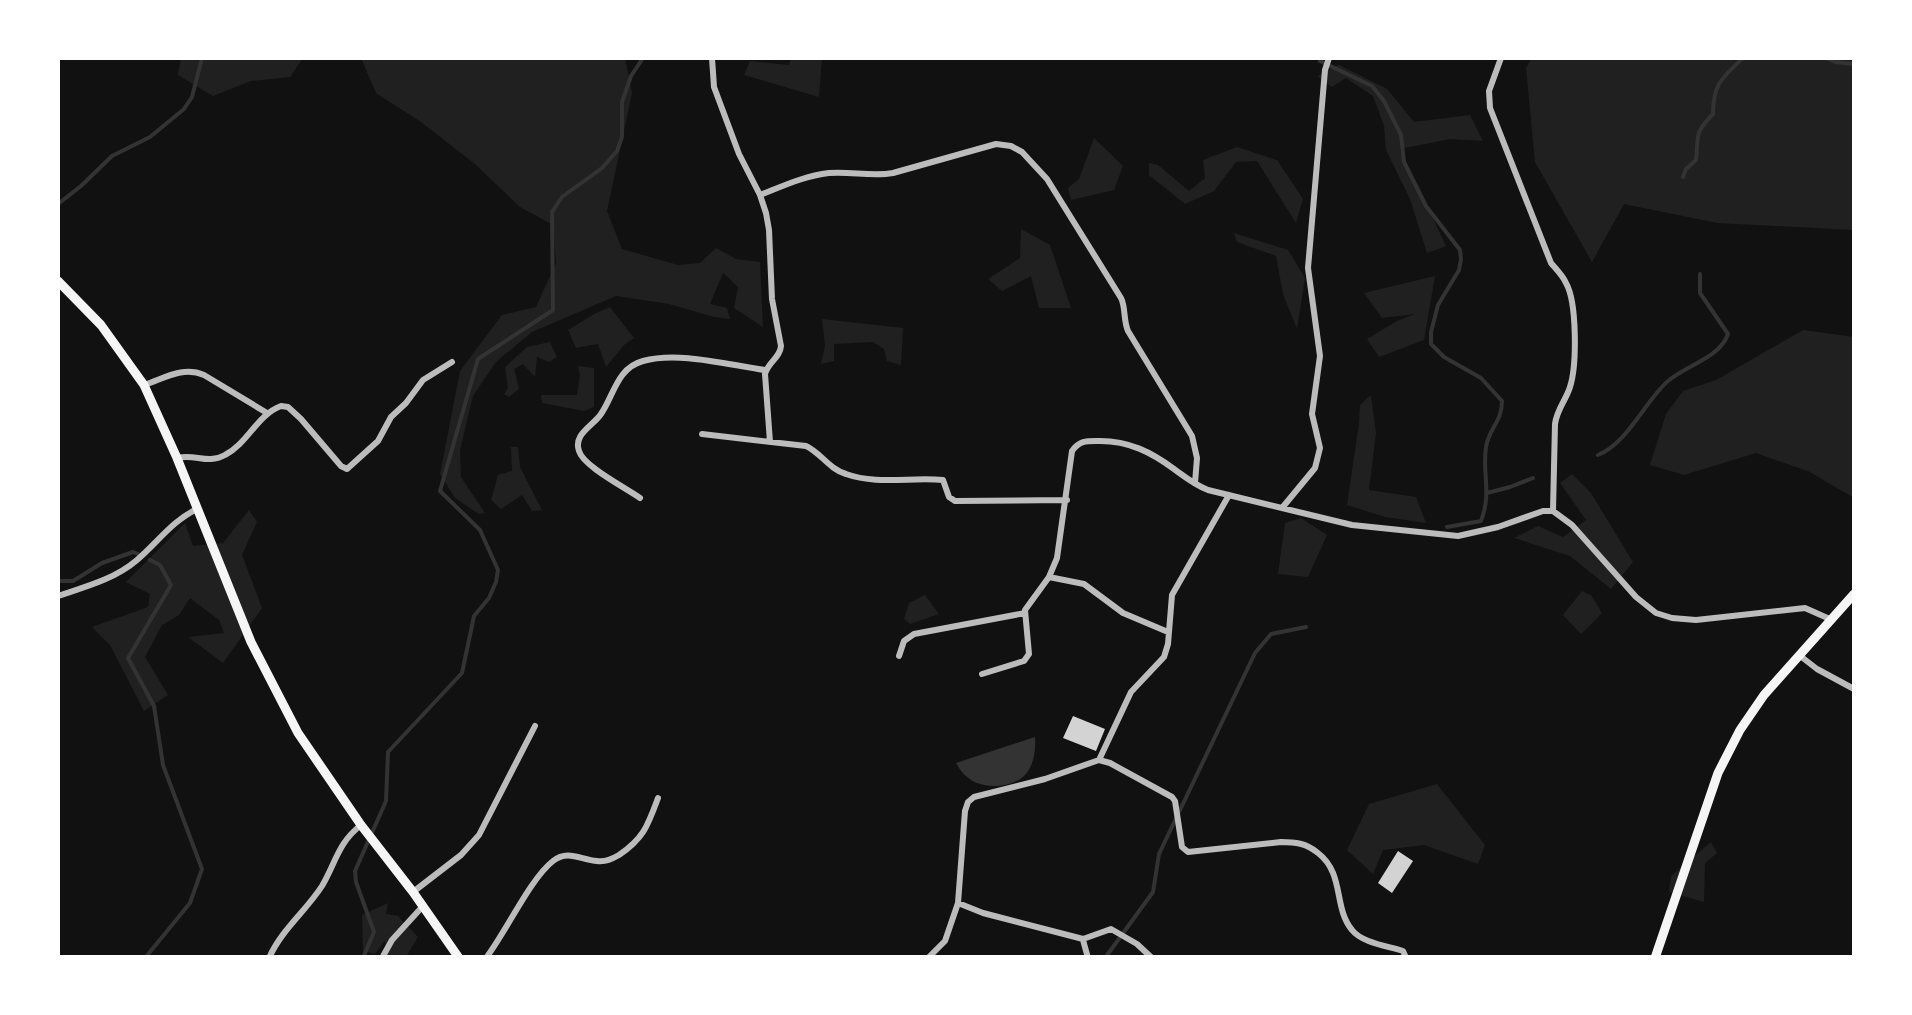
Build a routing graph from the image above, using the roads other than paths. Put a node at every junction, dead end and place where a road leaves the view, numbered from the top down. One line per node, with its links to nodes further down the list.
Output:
1 (712, 58): 4 (street)
2 (1329, 58): 17 (street)
3 (1500, 58): 19 (street)
4 (760, 195): 7 (street); 13 (street)
5 (58, 281): 8 (main road)
6 (452, 362): 9 (street)
7 (766, 370): 11 (street); 15 (street)
8 (144, 385): 9 (street); 12 (main road)
9 (267, 413): 12 (street)
10 (702, 434): 11 (street)
11 (770, 442): 16 (street)
12 (178, 458): 18 (main road)
13 (1194, 484): 14 (street); 16 (street)
14 (1229, 495): 17 (street); 25 (street)
15 (640, 498)
16 (1067, 500): 20 (street)
17 (1282, 508): 19 (street)
18 (197, 509): 22 (street); 33 (main road)
19 (1552, 511): 24 (street)
20 (1048, 577): 23 (street); 25 (street)
21 (1854, 594): 24 (main road)
22 (58, 596)
23 (1025, 614): 27 (street); 28 (street)
24 (1832, 620): 26 (main road)
25 (1168, 632): 31 (street)
26 (1800, 655): 29 (street); 46 (main road)
27 (899, 656)
28 (982, 674)
29 (1854, 688)
30 (536, 726): 34 (street)
31 (1099, 760): 35 (street); 45 (street)
32 (658, 798): 41 (street)
33 (360, 825): 34 (main road); 38 (street)
34 (413, 892): 36 (main road)
35 (958, 904): 37 (street); 42 (street)
36 (423, 906): 39 (street); 40 (main road)
37 (1083, 938): 43 (street); 44 (street)
38 (269, 958)
39 (382, 958)
40 (459, 958)
41 (486, 958)
42 (928, 958)
43 (1088, 958)
44 (1152, 958)
45 (1406, 958)
46 (1655, 958)

